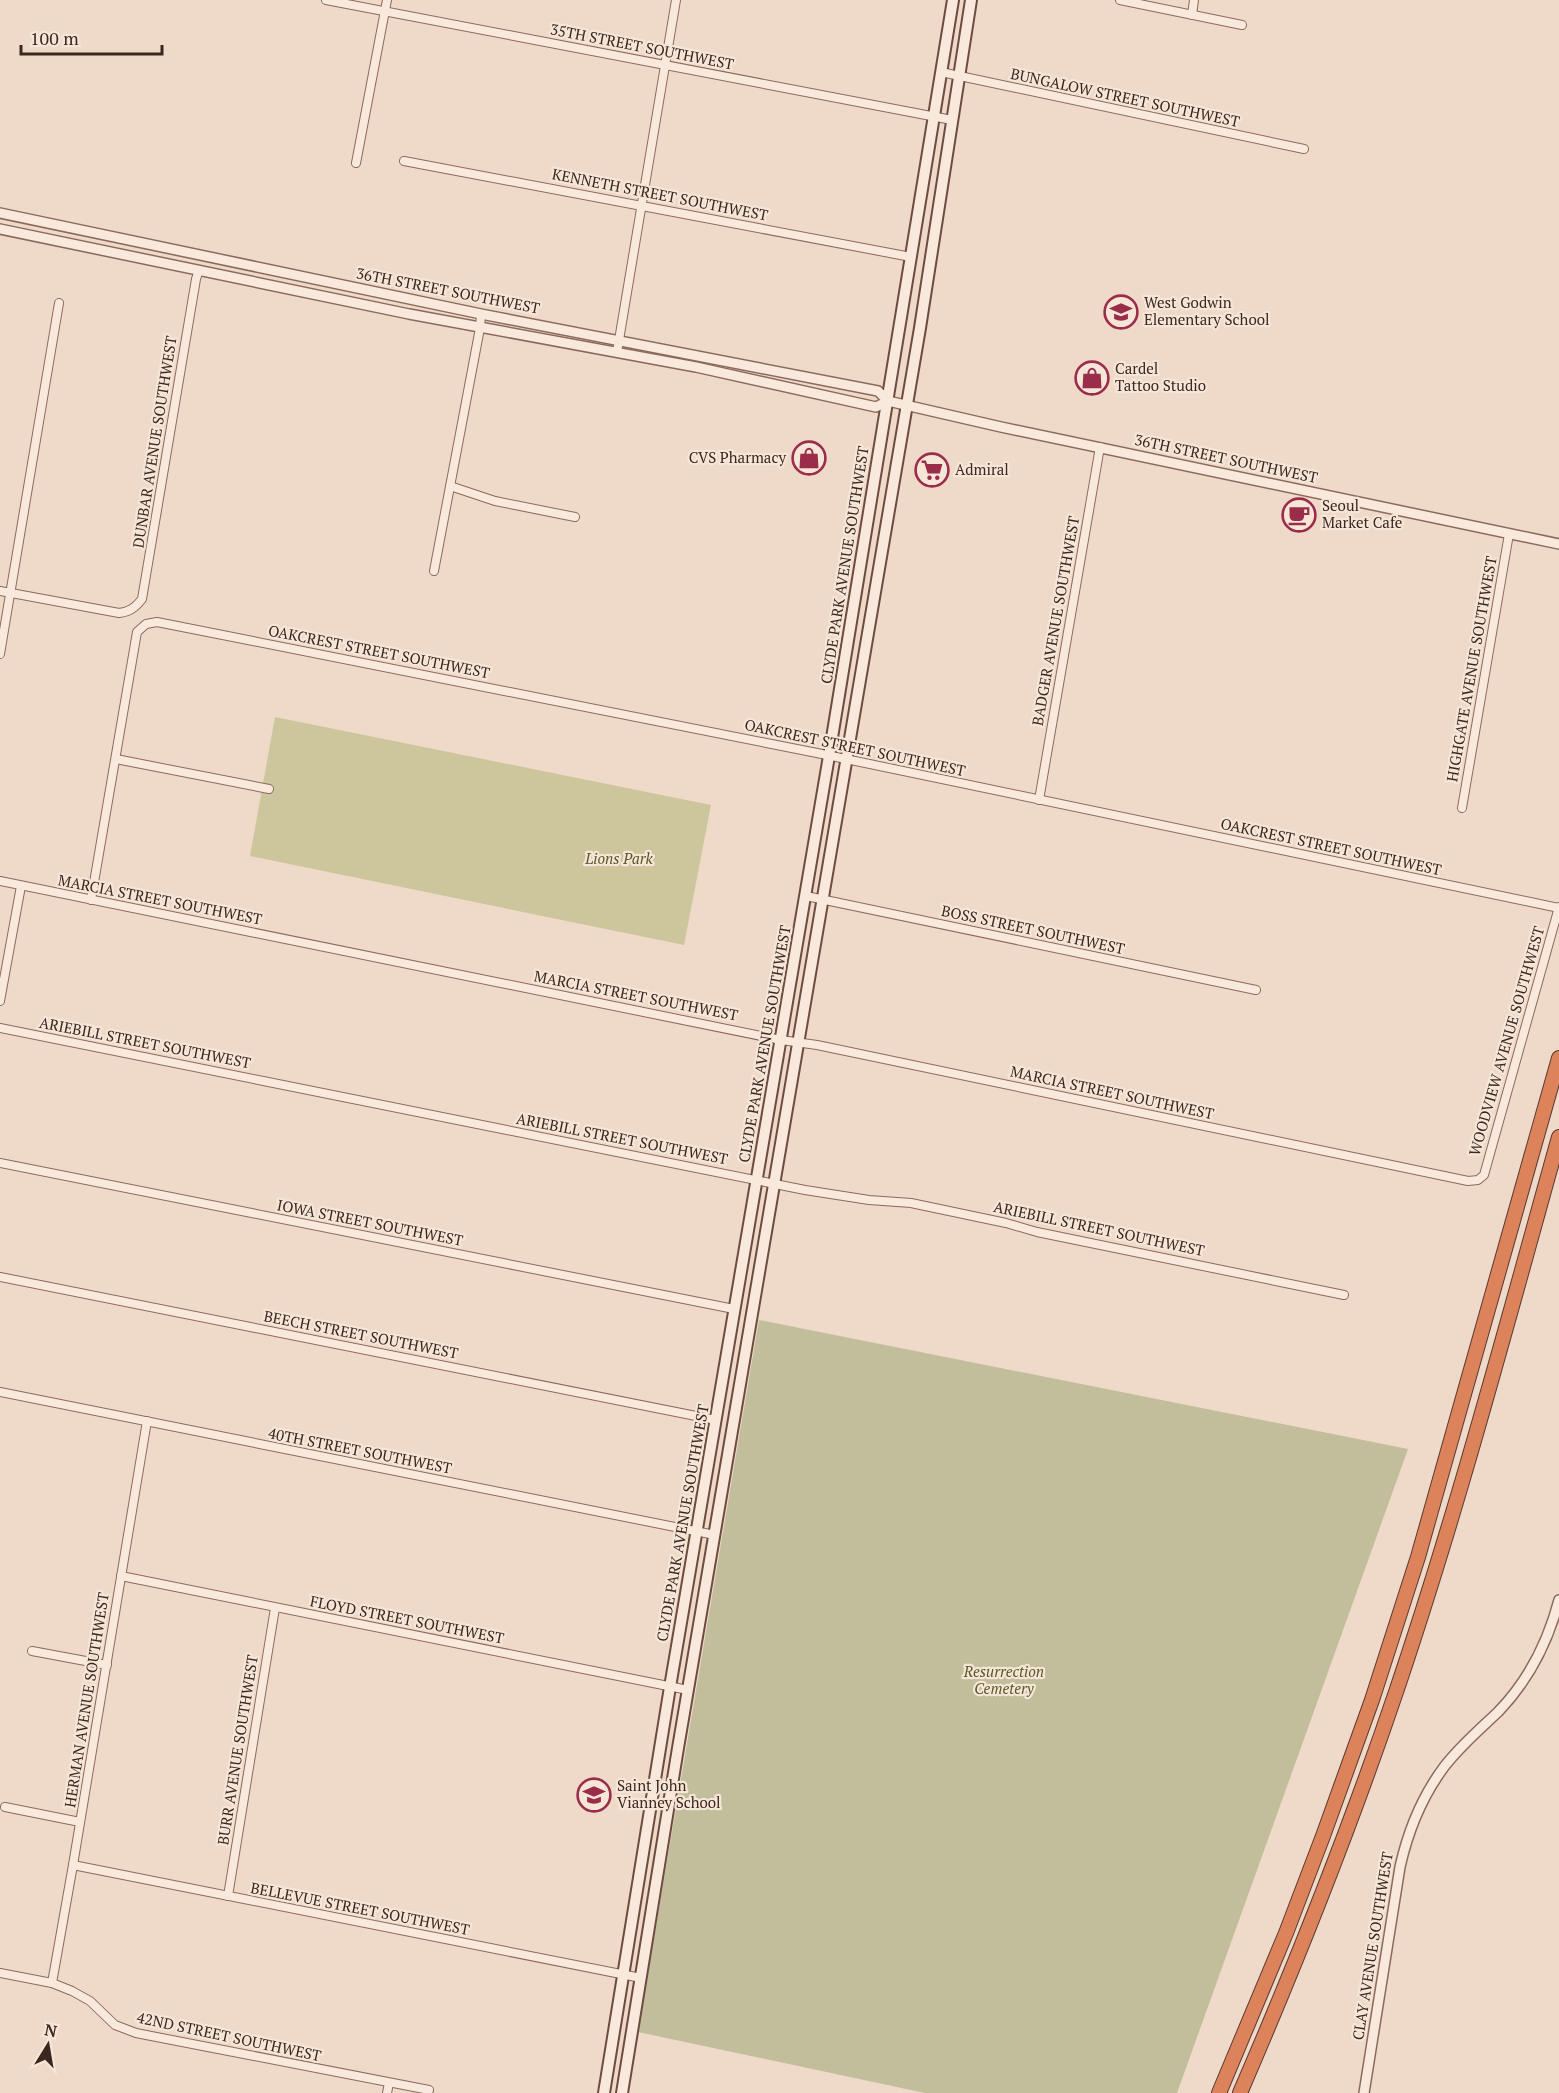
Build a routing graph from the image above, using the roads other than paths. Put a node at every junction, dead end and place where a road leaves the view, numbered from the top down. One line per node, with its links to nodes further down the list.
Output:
1 (326, 0): 8 (street, 35TH STREET SOUTHWEST)
2 (387, 0): 8 (street)
3 (676, 0): 11 (street)
4 (953, 0): 12 (main road, CLYDE PARK AVENUE SOUTHWEST)
5 (971, 0): 13 (main road, CLYDE PARK AVENUE SOUTHWEST)
6 (1120, 0): 9 (street)
7 (1194, 0): 9 (street)
8 (385, 12): 11 (street, 35TH STREET SOUTHWEST); 18 (street)
9 (1192, 15): 10 (street)
10 (1242, 25)
11 (665, 65): 14 (street, 35TH STREET SOUTHWEST); 19 (street)
12 (941, 72): 13 (street, BUNGALOW STREET SOUTHWEST); 14 (main road, CLYDE PARK AVENUE SOUTHWEST)
13 (959, 76): 15 (main road, CLYDE PARK AVENUE SOUTHWEST); 16 (street, BUNGALOW STREET SOUTHWEST)
14 (934, 116): 15 (street, 35TH STREET SOUTHWEST); 22 (main road, CLYDE PARK AVENUE SOUTHWEST)
15 (952, 120): 30 (main road, CLYDE PARK AVENUE SOUTHWEST)
16 (1304, 149)
17 (404, 161): 19 (street, KENNETH STREET SOUTHWEST)
18 (356, 163)
19 (642, 205): 22 (street, KENNETH STREET SOUTHWEST); 27 (street)
20 (0, 213): 25 (street, 36TH STREET SOUTHWEST)
21 (0, 229): 23 (street, 36TH STREET SOUTHWEST)
22 (911, 257): 29 (main road, CLYDE PARK AVENUE SOUTHWEST)
23 (200, 270): 26 (street, 36TH STREET SOUTHWEST); 38 (street, DUNBAR AVENUE SOUTHWEST)
24 (59, 303): 38 (street)
25 (481, 314): 26 (street); 27 (street, 36TH STREET SOUTHWEST)
26 (480, 328): 28 (street, 36TH STREET SOUTHWEST); 32 (street)
27 (619, 340): 28 (street); 29 (street, 36TH STREET SOUTHWEST)
28 (617, 352): 29 (street, 36TH STREET SOUTHWEST)
29 (888, 401): 30 (street, 36TH STREET SOUTHWEST); 40 (main road, CLYDE PARK AVENUE SOUTHWEST)
30 (906, 405): 31 (street, 36TH STREET SOUTHWEST); 42 (main road, CLYDE PARK AVENUE SOUTHWEST)
31 (1100, 447): 34 (street, 36TH STREET SOUTHWEST); 44 (street, BADGER AVENUE SOUTHWEST)
32 (450, 486): 33 (street); 36 (street)
33 (575, 517)
34 (1509, 534): 35 (street, 36TH STREET SOUTHWEST); 45 (street, HIGHGATE AVENUE SOUTHWEST)
35 (1559, 544)
36 (434, 571)
37 (0, 591): 38 (street)
38 (10, 593): 39 (street)
39 (0, 654)
40 (829, 756): 41 (street, OAKCREST STREET SOUTHWEST); 42 (street, OAKCREST STREET SOUTHWEST); 48 (main road, CLYDE PARK AVENUE SOUTHWEST)
41 (116, 759): 43 (street); 50 (street)
42 (846, 760): 44 (street, OAKCREST STREET SOUTHWEST); 49 (main road, CLYDE PARK AVENUE SOUTHWEST)
43 (269, 789)
44 (1039, 800): 51 (street, OAKCREST STREET SOUTHWEST)
45 (1462, 808)
46 (0, 881): 47 (street, MARCIA STREET SOUTHWEST)
47 (21, 886): 50 (street, MARCIA STREET SOUTHWEST); 53 (street)
48 (806, 896): 49 (street, BOSS STREET SOUTHWEST); 55 (main road, CLYDE PARK AVENUE SOUTHWEST)
49 (822, 899): 52 (street, BOSS STREET SOUTHWEST); 56 (main road, CLYDE PARK AVENUE SOUTHWEST)
50 (91, 900): 55 (street, MARCIA STREET SOUTHWEST)
51 (1559, 908): 63 (street, WOODVIEW AVENUE SOUTHWEST)
52 (1256, 990)
53 (0, 1001)
54 (0, 1028): 62 (street, ARIEBILL STREET SOUTHWEST)
55 (781, 1040): 56 (street, MARCIA STREET SOUTHWEST); 62 (main road, CLYDE PARK AVENUE SOUTHWEST)
56 (797, 1042): 63 (street, MARCIA STREET SOUTHWEST); 64 (main road, CLYDE PARK AVENUE SOUTHWEST)
57 (1559, 1047): 59 (highway)
58 (1559, 1058): 59 (highway)
59 (1555, 1074): 93 (highway)
60 (1559, 1137): 94 (highway)
61 (0, 1163): 67 (street, IOWA STREET SOUTHWEST)
62 (757, 1180): 64 (street, ARIEBILL STREET SOUTHWEST); 67 (main road, CLYDE PARK AVENUE SOUTHWEST)
63 (1478, 1180)
64 (773, 1183): 66 (street, ARIEBILL STREET SOUTHWEST); 72 (main road, CLYDE PARK AVENUE SOUTHWEST)
65 (0, 1277): 69 (street, BEECH STREET SOUTHWEST)
66 (1344, 1295)
67 (734, 1309): 69 (main road, CLYDE PARK AVENUE SOUTHWEST)
68 (0, 1392): 70 (street, 40TH STREET SOUTHWEST)
69 (716, 1420): 71 (main road, CLYDE PARK AVENUE SOUTHWEST)
70 (147, 1421): 71 (street, 40TH STREET SOUTHWEST); 73 (street, HERMAN AVENUE SOUTHWEST)
71 (697, 1532): 72 (street, 40TH STREET SOUTHWEST); 78 (main road, CLYDE PARK AVENUE SOUTHWEST)
72 (715, 1535): 79 (main road, CLYDE PARK AVENUE SOUTHWEST)
73 (121, 1576): 75 (street, FLOYD STREET SOUTHWEST); 77 (street, HERMAN AVENUE SOUTHWEST)
74 (1559, 1600): 95 (street, CLAY AVENUE SOUTHWEST)
75 (275, 1608): 78 (street, FLOYD STREET SOUTHWEST); 83 (street, BURR AVENUE SOUTHWEST)
76 (32, 1651): 77 (street)
77 (107, 1665): 81 (street, HERMAN AVENUE SOUTHWEST)
78 (670, 1687): 79 (street, FLOYD STREET SOUTHWEST); 85 (main road, CLYDE PARK AVENUE SOUTHWEST)
79 (688, 1690): 86 (main road, CLYDE PARK AVENUE SOUTHWEST)
80 (4, 1807): 81 (street)
81 (80, 1822): 82 (street, HERMAN AVENUE SOUTHWEST)
82 (74, 1865): 83 (street, BELLEVUE STREET SOUTHWEST); 87 (street, HERMAN AVENUE SOUTHWEST)
83 (228, 1896): 85 (street, BELLEVUE STREET SOUTHWEST)
84 (0, 1973): 87 (street, 42ND STREET SOUTHWEST)
85 (624, 1976): 86 (street, BELLEVUE STREET SOUTHWEST); 91 (main road, CLYDE PARK AVENUE SOUTHWEST)
86 (641, 1978): 92 (main road, CLYDE PARK AVENUE SOUTHWEST)
87 (51, 1983): 88 (street, 42ND STREET SOUTHWEST)
88 (389, 2083): 89 (street, 42ND STREET SOUTHWEST); 90 (street)
89 (429, 2090)
90 (387, 2093)
91 (604, 2093)
92 (622, 2093)
93 (1219, 2093)
94 (1242, 2093)
95 (1364, 2093)

